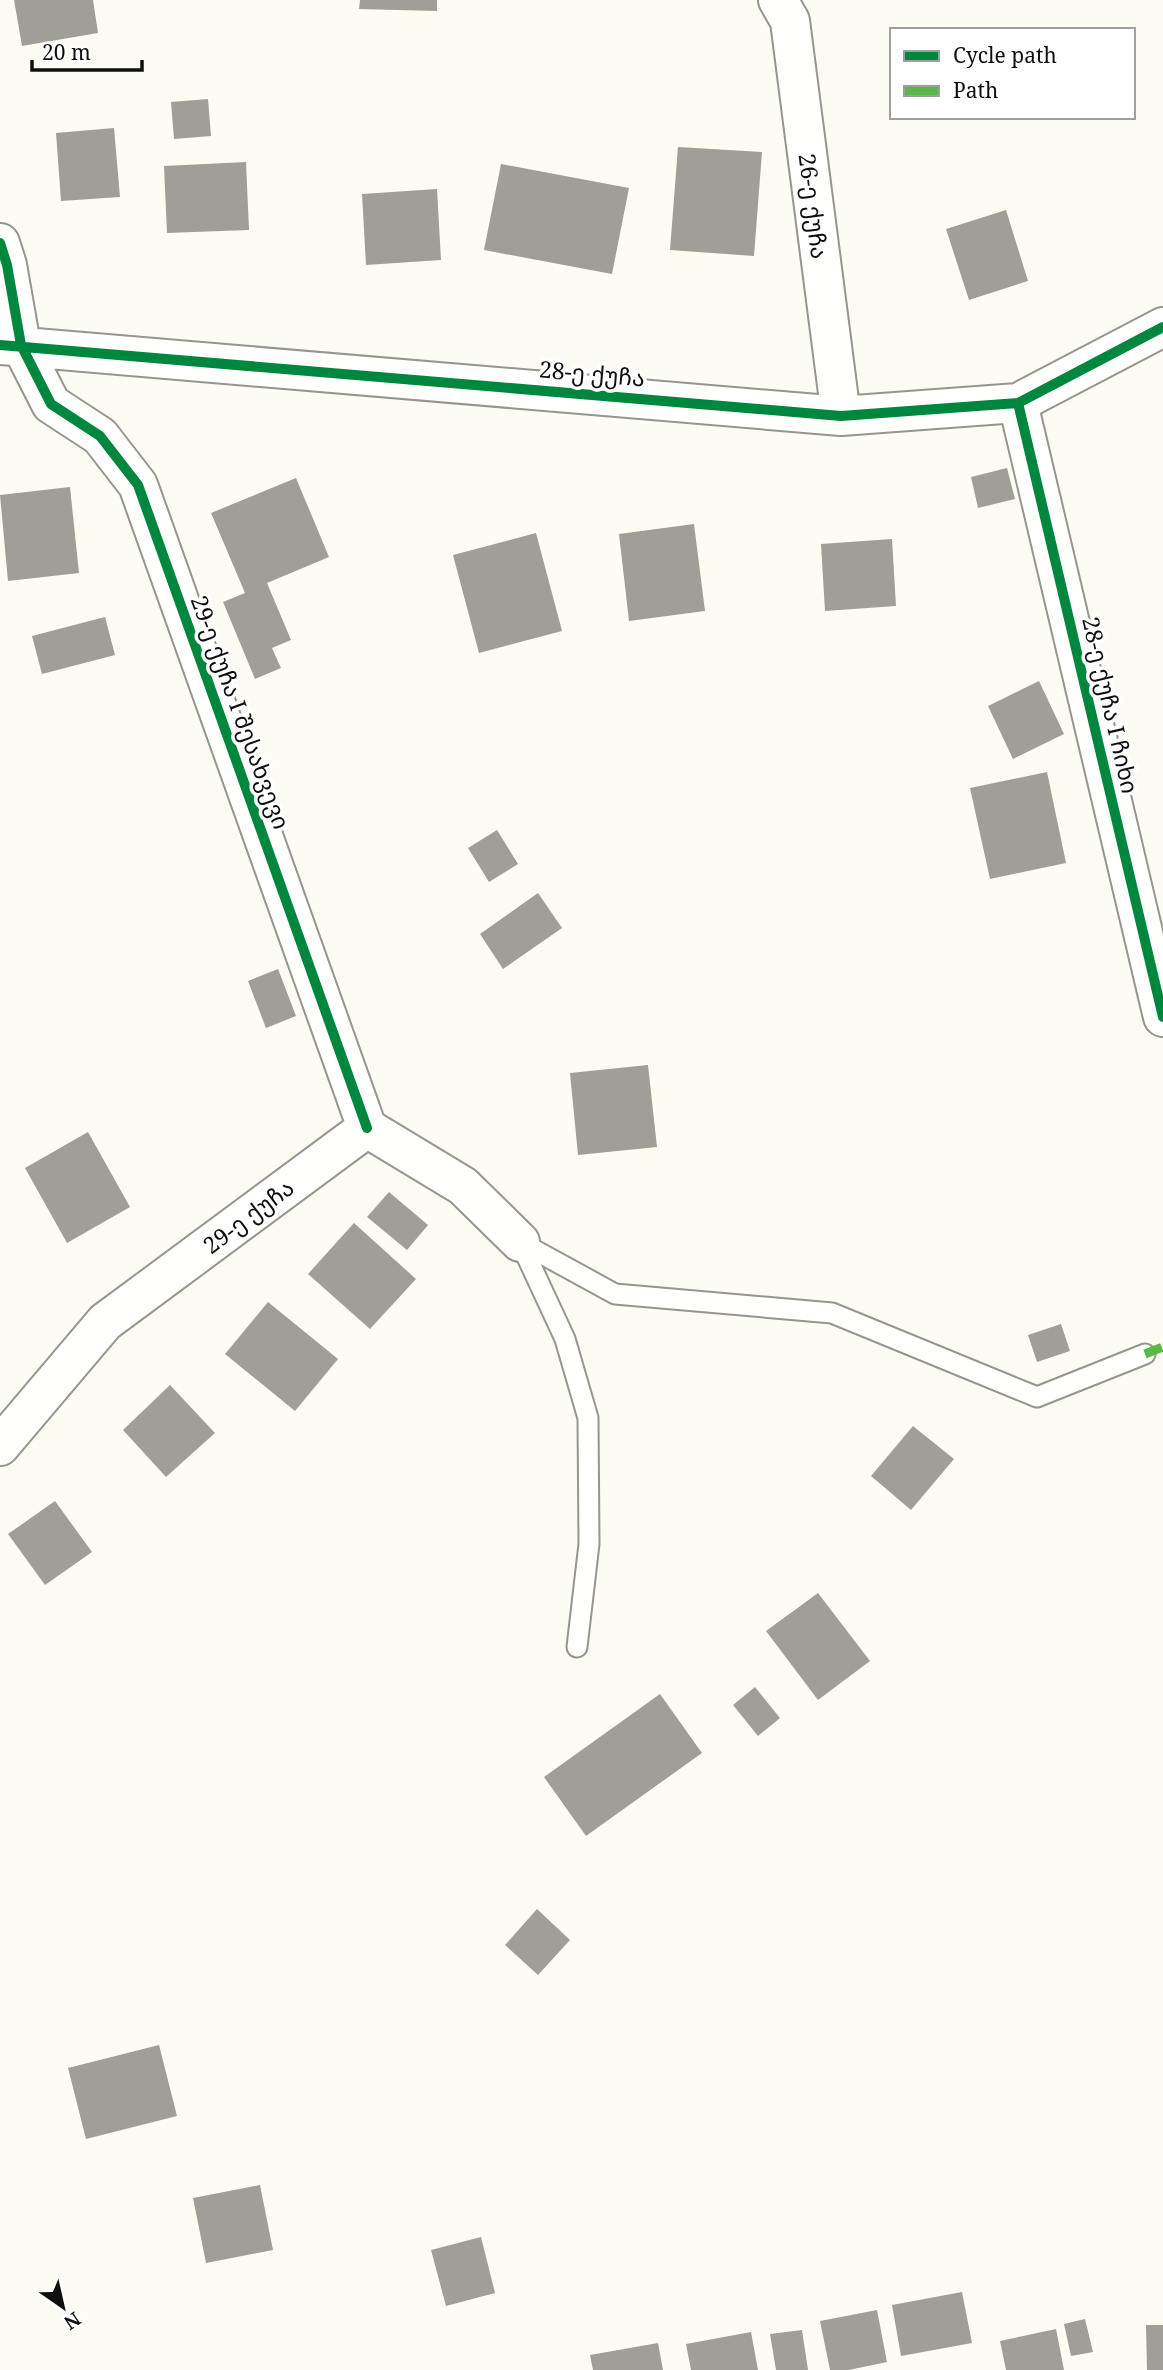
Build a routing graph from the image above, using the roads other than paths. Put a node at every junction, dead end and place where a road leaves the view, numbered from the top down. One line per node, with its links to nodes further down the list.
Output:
1 (778, 0): 6 (street, 26-ე ქუჩა)
2 (0, 243): 4 (street, 29-ე ქუჩა I შესახვევი)
3 (1163, 327): 5 (street, 28-ე ქუჩა)
4 (10, 345): 6 (street, 28-ე ქუჩა); 8 (street, 29-ე ქუჩა I შესახვევი)
5 (1018, 403): 6 (street, 28-ე ქუჩა); 7 (street, 28-ე ქუჩა I ჩიხი)
6 (841, 416)
7 (1163, 1017)
8 (367, 1128): 9 (street); 11 (street, 29-ე ქუჩა)
9 (520, 1242): 10 (lane); 12 (lane)
10 (1144, 1354)
11 (0, 1446)
12 (577, 1647)

